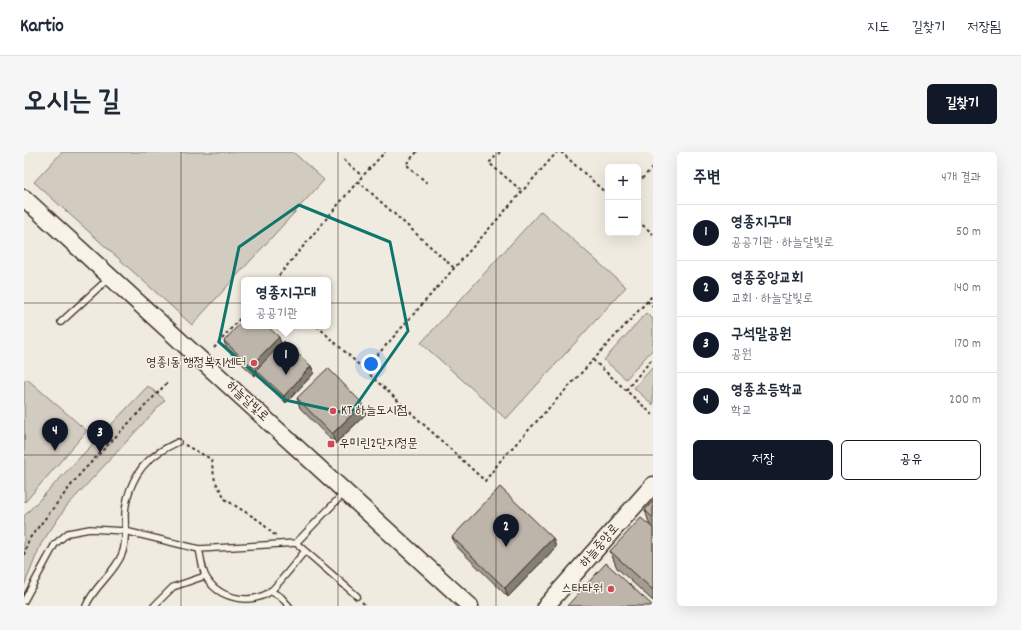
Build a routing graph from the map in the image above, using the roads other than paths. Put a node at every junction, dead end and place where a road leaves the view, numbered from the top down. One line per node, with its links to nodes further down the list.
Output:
1 (24, 198): 2 (street, 하늘달빛로)
2 (111, 277): 3 (lane); 6 (street, 하늘달빛로)
3 (61, 322)
4 (178, 442): 7 (lane)
5 (653, 485): 19 (street, 하늘중앙로)
6 (345, 492): 8 (lane); 18 (street, 하늘달빛로)
7 (125, 530): 9 (lane); 14 (lane); 15 (lane)
8 (296, 543): 9 (lane); 10 (lane)
9 (199, 549): 11 (lane)
10 (305, 551): 12 (lane); 13 (lane)
11 (206, 576): 12 (lane); 16 (lane)
12 (270, 591): 17 (lane)
13 (357, 596)
14 (24, 601)
15 (86, 606)
16 (154, 606)
17 (289, 606)
18 (470, 606)
19 (546, 606)

